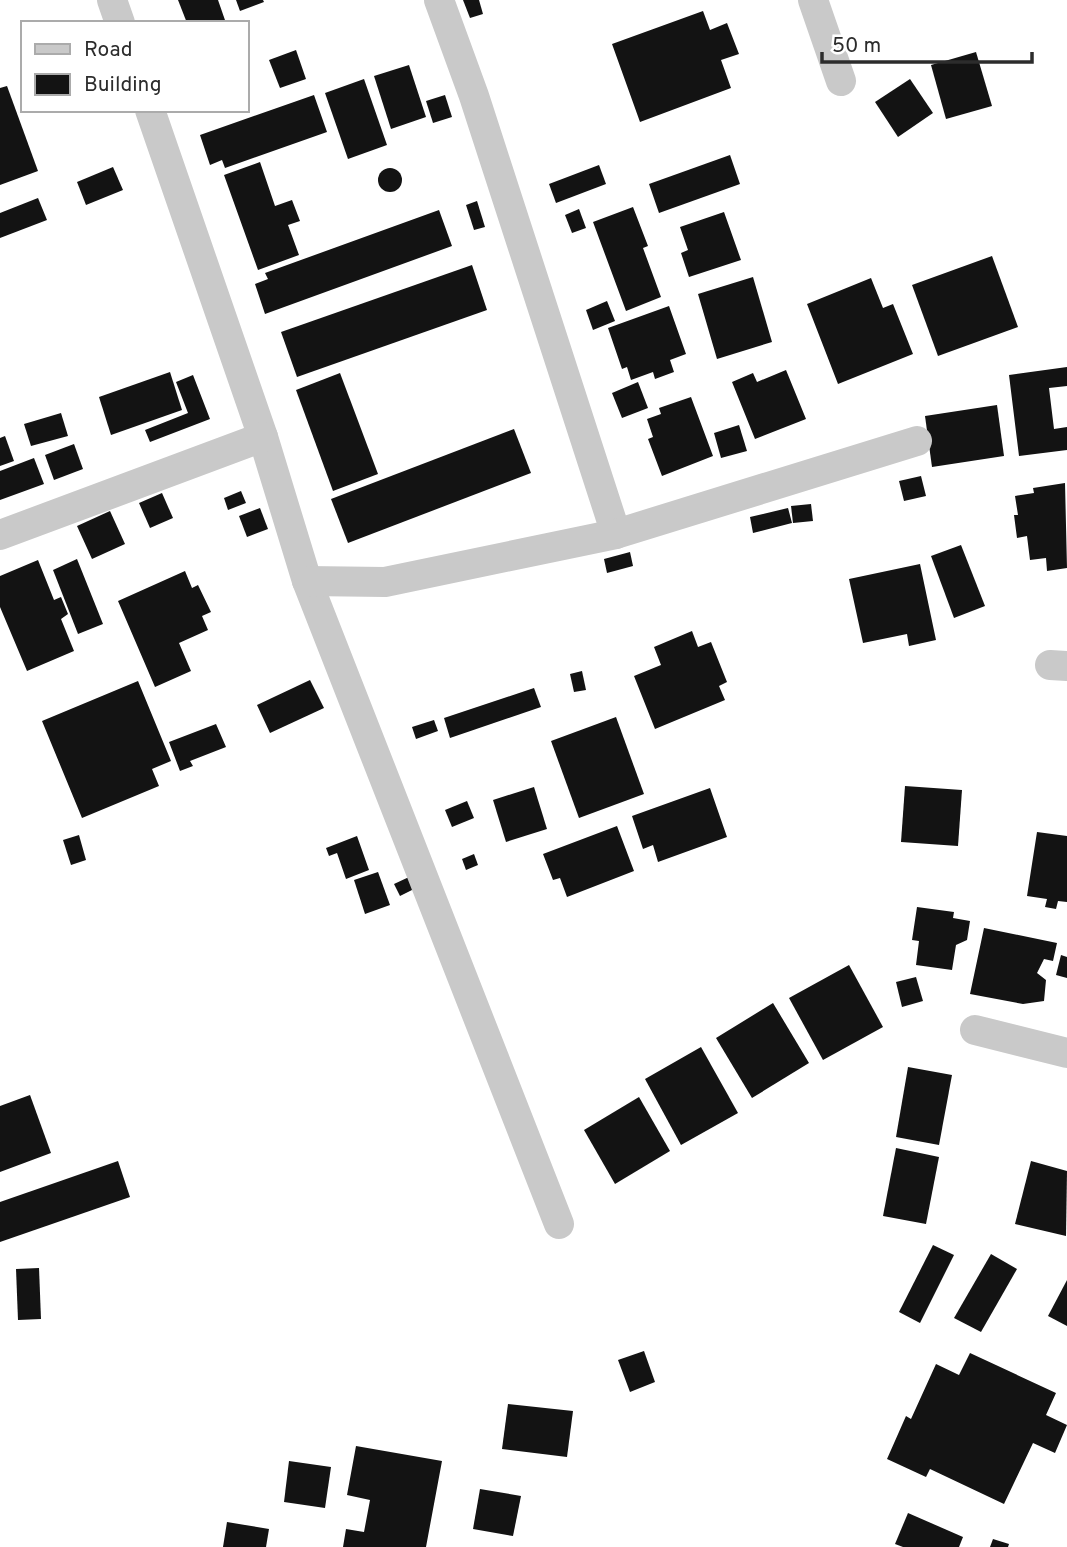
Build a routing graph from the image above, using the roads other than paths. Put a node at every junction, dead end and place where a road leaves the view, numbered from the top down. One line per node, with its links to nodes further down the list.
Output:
1 (112, 0): 4 (street)
2 (439, 0): 9 (street)
3 (813, 0): 5 (street)
4 (119, 21)
5 (841, 81)
6 (151, 112): 7 (street)
7 (263, 437): 10 (street); 11 (street)
8 (918, 441): 9 (street)
9 (616, 534): 11 (street)
10 (0, 535)
11 (307, 581): 14 (street)
12 (975, 1030): 13 (street)
13 (1067, 1053)
14 (559, 1224)

